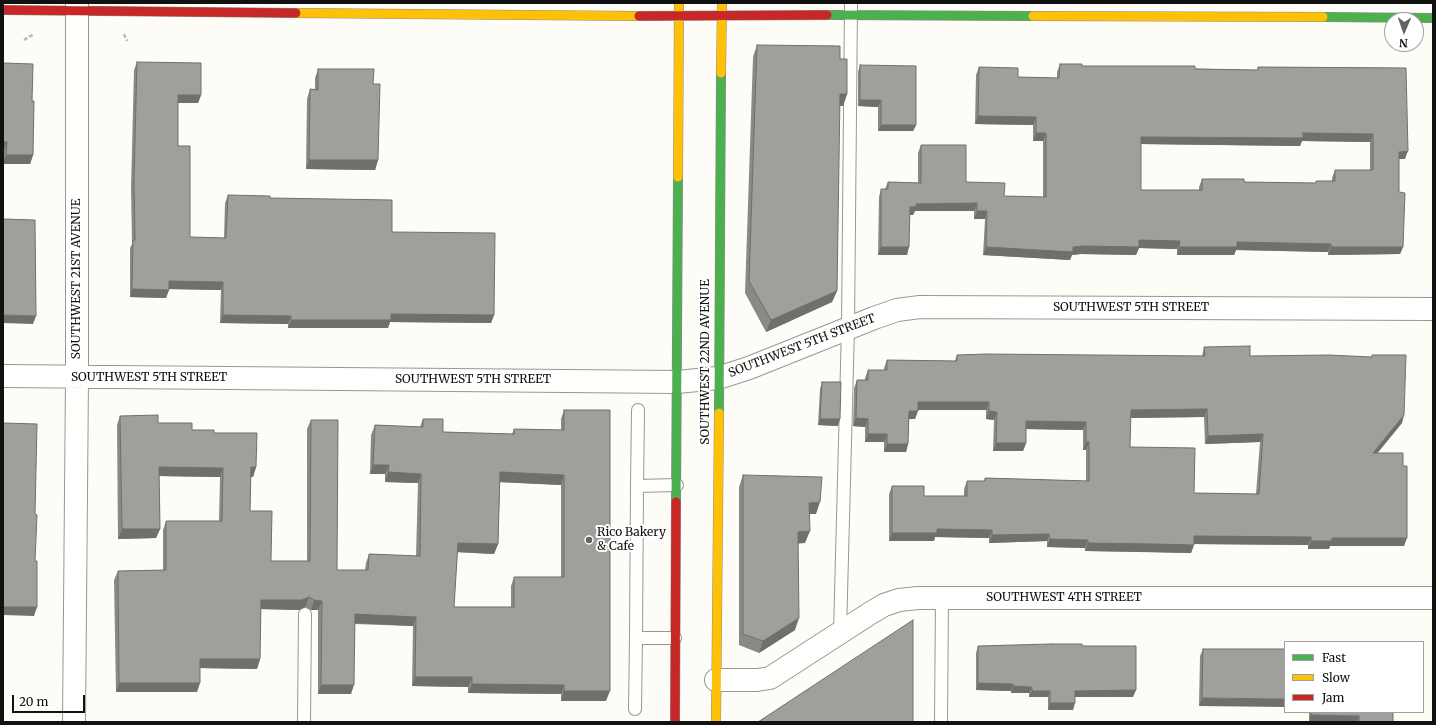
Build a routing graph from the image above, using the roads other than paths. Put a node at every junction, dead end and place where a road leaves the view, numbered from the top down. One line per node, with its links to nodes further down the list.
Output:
1 (679, 3): 6 (main road)
2 (722, 3): 7 (main road, SOUTHWEST 22ND AVENUE)
3 (77, 7): 5 (main road); 6 (main road); 12 (street, SOUTHWEST 21ST AVENUE)
4 (851, 9): 7 (main road); 8 (main road); 10 (lane)
5 (3, 10)
6 (680, 16): 7 (main road); 14 (main road)
7 (722, 16): 13 (main road, SOUTHWEST 22ND AVENUE)
8 (1433, 18)
9 (1433, 309): 10 (street, SOUTHWEST 5TH STREET)
10 (848, 328): 13 (street, SOUTHWEST 5TH STREET); 21 (lane)
11 (3, 376): 12 (street, SOUTHWEST 5TH STREET)
12 (77, 378): 14 (street, SOUTHWEST 5TH STREET); 26 (street, SOUTHWEST 21ST AVENUE)
13 (718, 378): 14 (street, SOUTHWEST 5TH STREET); 24 (main road, SOUTHWEST 22ND AVENUE)
14 (678, 382): 16 (main road)
15 (638, 410): 17 (lane)
16 (677, 485): 17 (lane); 23 (main road)
17 (637, 486): 22 (lane)
18 (942, 598): 19 (street, SOUTHWEST 4TH STREET); 21 (street, SOUTHWEST 4TH STREET); 30 (lane)
19 (1433, 598)
20 (305, 614): 27 (lane)
21 (840, 632): 24 (street, SOUTHWEST 4TH STREET)
22 (636, 638): 23 (lane); 25 (lane)
23 (676, 638): 28 (main road)
24 (716, 680): 29 (main road, SOUTHWEST 22ND AVENUE)
25 (635, 708)
26 (74, 722)
27 (304, 722)
28 (675, 722)
29 (716, 722)
30 (941, 722)

